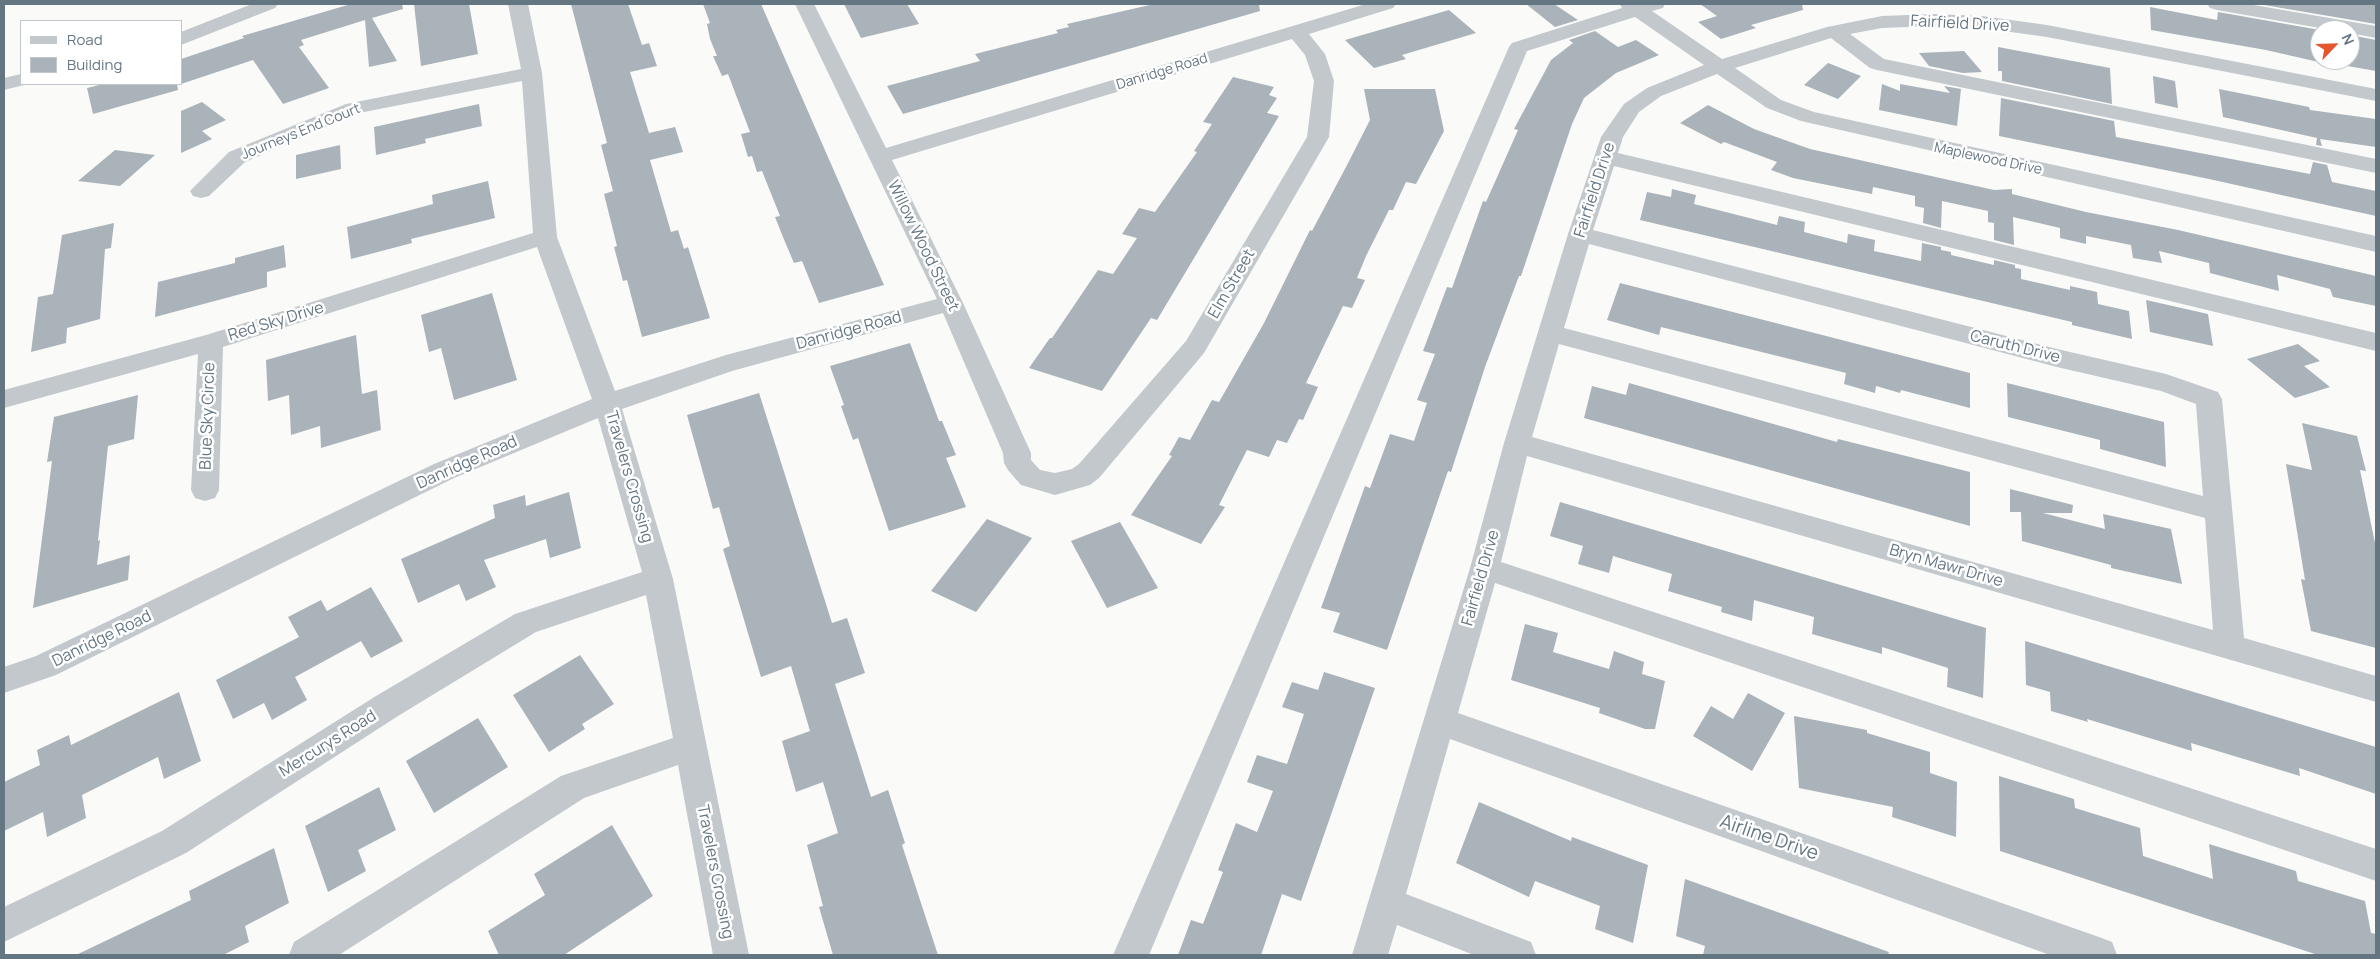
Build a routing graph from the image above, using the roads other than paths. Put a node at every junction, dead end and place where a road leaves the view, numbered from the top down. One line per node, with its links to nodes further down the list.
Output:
1 (268, 4): 10 (street)
2 (518, 4): 12 (street, Travelers Crossing)
3 (804, 4): 17 (street, Willow Wood Street)
4 (1386, 4): 7 (street, Danridge Road)
5 (2218, 4): 9 (street)
6 (1640, 6): 11 (street, Maplewood Drive); 45 (street)
7 (1296, 31): 17 (street, Danridge Road); 30 (street, Elm Street)
8 (1834, 31): 11 (street, Fairfield Drive); 15 (street, Fairfield Drive); 18 (street)
9 (2376, 32)
10 (182, 39)
11 (1719, 66): 16 (street, Fairfield Drive); 22 (street, Maplewood Drive)
12 (532, 73): 19 (street, Journeys End Court); 21 (street, Travelers Crossing)
13 (20, 80): 14 (street)
14 (4, 84)
15 (2376, 95)
16 (1606, 157): 20 (street, Fairfield Drive); 26 (street)
17 (880, 158): 23 (street, Willow Wood Street)
18 (2376, 166)
19 (201, 192)
20 (1580, 234): 24 (street, Fairfield Drive); 32 (street, Caruth Drive)
21 (545, 237): 25 (street, Red Sky Drive); 28 (street, Travelers Crossing)
22 (2376, 244)
23 (951, 303): 28 (street, Danridge Road); 30 (street, Willow Wood Street)
24 (1550, 333): 29 (street, Fairfield Drive); 32 (street)
25 (211, 342): 27 (street, Red Sky Drive); 31 (street, Blue Sky Circle)
26 (2376, 342)
27 (4, 399)
28 (607, 404): 34 (street, Travelers Crossing); 36 (street, Danridge Road)
29 (1517, 444): 33 (street, Fairfield Drive); 35 (street, Bryn Mawr Drive)
30 (1043, 482)
31 (205, 490)
32 (2218, 511): 35 (street, Caruth Drive)
33 (1485, 568): 38 (street, Fairfield Drive); 40 (street)
34 (658, 579): 39 (street, Travelers Crossing); 42 (street, Mercurys Road)
35 (2230, 648): 37 (street, Bryn Mawr Drive)
36 (4, 680)
37 (2376, 688)
38 (1438, 721): 41 (street, Fairfield Drive); 48 (street, Airline Drive)
39 (690, 746): 43 (street); 44 (street, Travelers Crossing)
40 (2376, 865)
41 (1385, 903): 46 (street, Fairfield Drive); 47 (street)
42 (4, 925)
43 (307, 955)
44 (731, 955)
45 (1131, 955)
46 (1370, 955)
47 (1518, 955)
48 (2099, 955)

